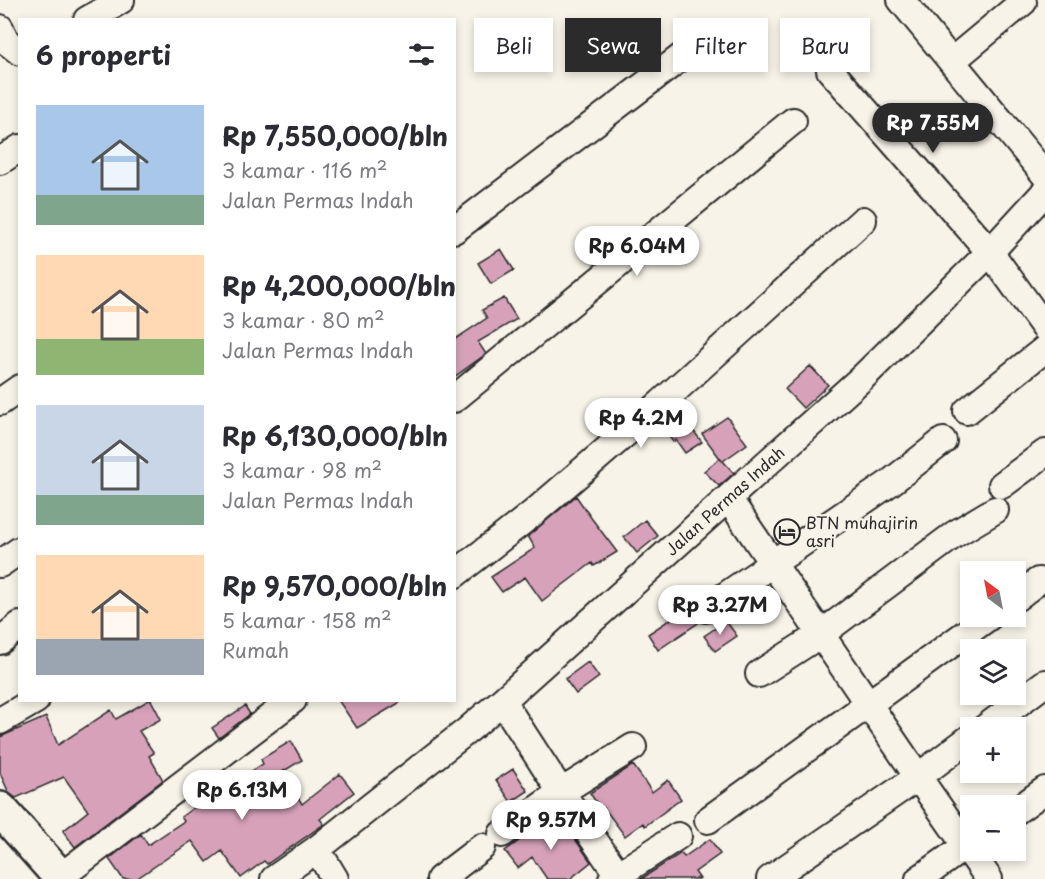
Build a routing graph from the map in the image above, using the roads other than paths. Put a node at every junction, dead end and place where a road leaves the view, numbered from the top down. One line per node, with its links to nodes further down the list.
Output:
1 (121, 0): 4 (street)
2 (901, 0): 5 (street)
3 (1021, 0): 5 (street)
4 (90, 18)
5 (952, 61): 11 (street)
6 (673, 63): 14 (street)
7 (832, 72): 15 (street)
8 (793, 121): 19 (street)
9 (18, 149): 10 (street)
10 (0, 161)
11 (1045, 175)
12 (1045, 192): 15 (street, Jalan Permas Indah)
13 (863, 220): 30 (street)
14 (456, 228)
15 (990, 252): 16 (street); 25 (street, Jalan Permas Indah)
16 (1045, 328)
17 (1045, 349): 21 (street)
18 (18, 389): 20 (street)
19 (456, 397)
20 (0, 402)
21 (967, 411)
22 (943, 441): 29 (street)
23 (1045, 453): 24 (street)
24 (1002, 485)
25 (728, 498): 29 (street); 40 (street, Jalan Permas Indah)
26 (995, 510): 36 (street)
27 (18, 551): 28 (street)
28 (0, 564)
29 (773, 564): 33 (street); 36 (street)
30 (456, 573)
31 (1038, 581): 32 (street)
32 (1026, 590)
33 (706, 609)
34 (18, 627): 37 (street)
35 (975, 627): 43 (street)
36 (821, 634): 38 (street); 43 (street)
37 (0, 641)
38 (759, 674)
39 (1045, 683): 44 (street)
40 (502, 701): 50 (street); 56 (street, Jalan Permas Indah)
41 (33, 702): 45 (street)
42 (290, 702): 59 (street)
43 (869, 705): 48 (street); 53 (street)
44 (1000, 717)
45 (0, 721)
46 (960, 746): 48 (street)
47 (633, 747): 50 (street)
48 (918, 777): 54 (street); 64 (street)
49 (1045, 790): 51 (street)
50 (561, 792): 60 (street); 63 (street)
51 (1026, 804)
52 (0, 809): 59 (street)
53 (708, 820)
54 (960, 834)
55 (678, 836): 60 (street)
56 (317, 849): 61 (street, Jalan Permas Indah); 62 (street)
57 (960, 851): 65 (street)
58 (978, 861): 66 (street)
59 (61, 878)
60 (617, 878)
61 (274, 879)
62 (334, 879)
63 (440, 879)
64 (770, 879)
65 (919, 879)
66 (989, 879)

